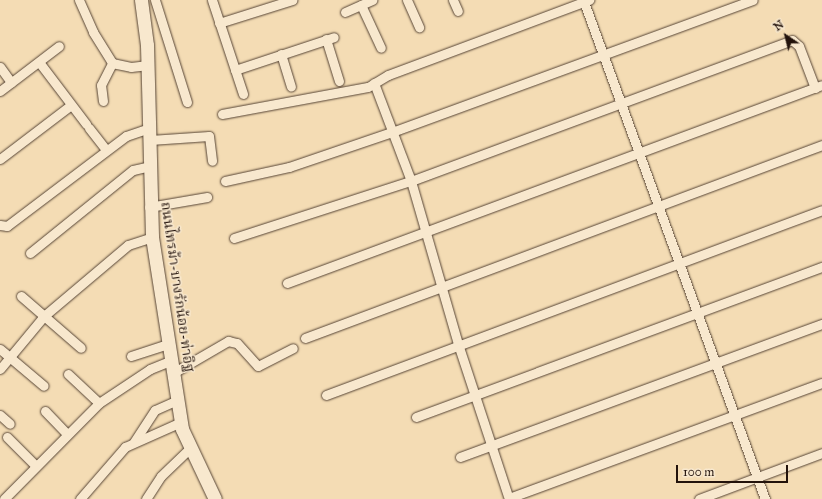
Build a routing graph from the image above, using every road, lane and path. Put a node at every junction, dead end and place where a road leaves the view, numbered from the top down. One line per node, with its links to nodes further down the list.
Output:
1 (80, 0): 21 (street)
2 (141, 0): 22 (street, ถนนไทรม้า-บางรักน้อย-ท่าอิฐ)
3 (155, 0): 33 (street)
4 (212, 0): 14 (street)
5 (292, 0): 14 (street)
6 (372, 0): 11 (street)
7 (406, 0): 15 (street)
8 (453, 0): 13 (street)
9 (753, 0): 19 (street)
10 (587, 1): 19 (street); 27 (street)
11 (361, 5): 12 (street); 17 (street)
12 (345, 12)
13 (458, 12)
14 (219, 23): 24 (street)
15 (419, 27)
16 (59, 46): 20 (street)
17 (381, 48)
18 (281, 54): 24 (street); 25 (street); 29 (street)
19 (604, 55): 35 (street); 37 (street)
20 (39, 62): 26 (street); 34 (street)
21 (112, 63): 22 (street); 32 (street)
22 (148, 65): 38 (street, ถนนไทรม้า-บางรักน้อย-ท่าอิฐ)
23 (0, 67): 26 (street)
24 (235, 70): 31 (street)
25 (339, 81)
26 (11, 82): 30 (street)
27 (374, 83): 36 (street); 37 (street)
28 (818, 86): 35 (street); 41 (street)
29 (291, 87)
30 (0, 91)
31 (243, 94)
32 (103, 101)
33 (186, 102)
34 (71, 104): 40 (street); 42 (street)
35 (622, 104): 41 (street); 46 (street)
36 (222, 114)
37 (392, 132): 45 (street); 46 (street)
38 (149, 134): 40 (street); 43 (street); 44 (street, ถนนไทรม้า-บางรักน้อย-ท่าอิฐ)
39 (822, 145): 48 (street)
40 (106, 150): 51 (street)
41 (636, 153): 48 (street); 52 (street)
42 (0, 159)
43 (212, 161)
44 (150, 166): 49 (street, ถนนไทรม้า-บางรักน้อย-ท่าอิฐ); 55 (street)
45 (225, 181)
46 (411, 181): 52 (street); 54 (street)
47 (208, 197): 49 (street)
48 (657, 205): 56 (street); 59 (street)
49 (149, 207): 53 (street, ถนนไทรม้า-บางรักน้อย-ท่าอิฐ)
50 (822, 210): 56 (street)
51 (0, 225)
52 (426, 231): 58 (street); 59 (street)
53 (152, 237): 62 (street); 65 (street, ถนนไทรม้า-บางรักน้อย-ท่าอิฐ)
54 (234, 238)
55 (30, 252)
56 (678, 263): 61 (street); 66 (street)
57 (822, 267): 61 (street)
58 (287, 283)
59 (442, 285): 64 (street); 66 (street)
60 (21, 296): 62 (street)
61 (697, 314): 72 (street); 79 (street)
62 (44, 316): 67 (street); 71 (street)
63 (822, 324): 72 (street)
64 (305, 338)
65 (169, 344): 70 (street); 73 (street, ถนนไทรม้า-บางรักน้อย-ท่าอิฐ)
66 (458, 344): 78 (street); 79 (street)
67 (81, 348)
68 (293, 348): 73 (street)
69 (0, 349): 71 (street)
70 (132, 356)
71 (10, 357): 74 (street); 77 (street)
72 (715, 364): 84 (street); 91 (street)
73 (171, 367): 80 (street, ถนนไทรม้า-บางรักน้อย-ท่าอิฐ); 81 (street)
74 (0, 369)
75 (68, 374): 81 (street)
76 (822, 383): 84 (street)
77 (44, 386)
78 (326, 395)
79 (475, 395): 85 (street); 91 (street)
80 (177, 400): 86 (street, ถนนไทรม้า-บางรักน้อย-ท่าอิฐ); 90 (street)
81 (99, 402): 88 (street)
82 (44, 411): 88 (street)
83 (0, 415): 87 (street)
84 (734, 416): 96 (street); 101 (street)
85 (416, 417)
86 (181, 422): 90 (street); 92 (street, ถนนไทรม้า-บางรักน้อย-ท่าอิฐ)
87 (10, 424)
88 (67, 434): 95 (street)
89 (7, 437): 95 (street)
90 (134, 442): 98 (street)
91 (493, 446): 94 (street); 101 (street)
92 (189, 449): 99 (street); 100 (street, ถนนไทรม้า-บางรักน้อย-ท่าอิฐ)
93 (822, 454): 96 (street)
94 (460, 457)
95 (36, 466): 97 (street)
96 (757, 477): 102 (street); 103 (street)
97 (3, 497)
98 (80, 499)
99 (146, 499)
100 (215, 499)
101 (509, 499)
102 (699, 499)
103 (765, 499)

